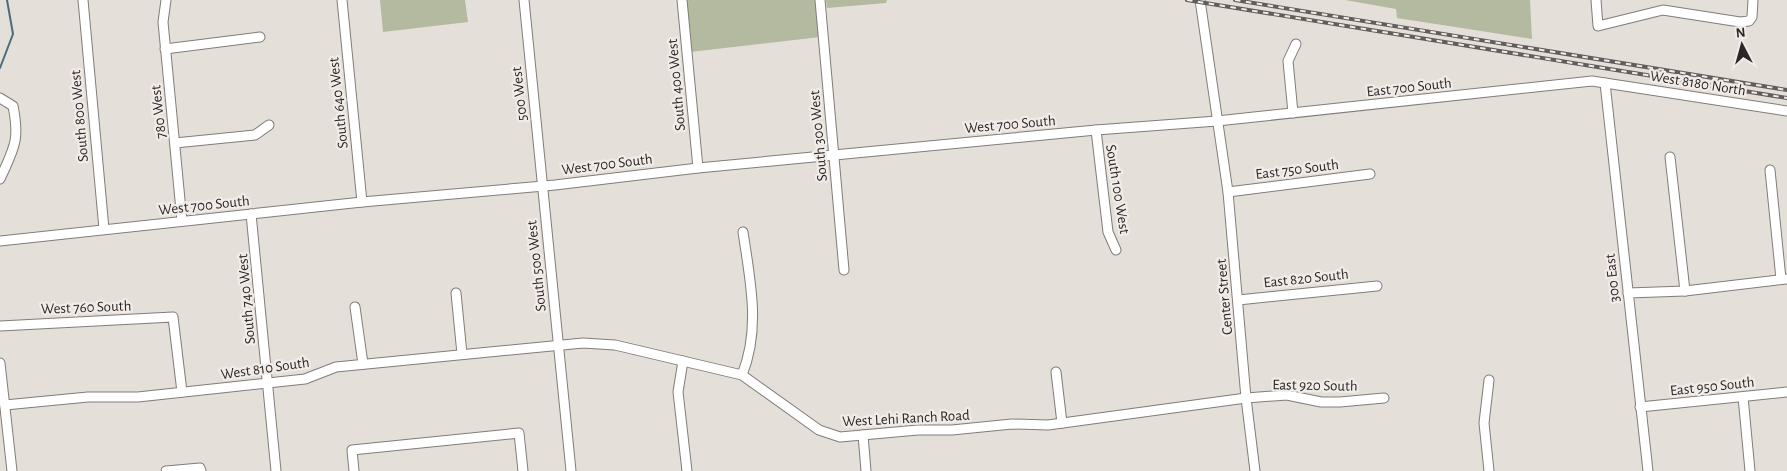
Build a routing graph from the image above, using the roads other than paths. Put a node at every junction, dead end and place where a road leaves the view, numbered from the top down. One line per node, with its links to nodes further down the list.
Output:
1 (82, 0): 34 (street, South 800 West)
2 (166, 0): 14 (street, 780 West)
3 (342, 0): 31 (street, South 640 West)
4 (524, 0): 29 (street, 500 West)
5 (682, 0): 25 (street, South 400 West)
6 (820, 0): 23 (street, South 300 West)
7 (1200, 0): 12 (street)
8 (1204, 0): 12 (street)
9 (1596, 0): 10 (street)
10 (1753, 0)
11 (260, 37): 14 (street)
12 (1207, 40): 19 (street, Center Street)
13 (1296, 44): 18 (street)
14 (165, 49): 22 (street, 780 West)
15 (1605, 83): 17 (street, West 8180 North); 18 (street, East 700 South); 43 (street, 300 East)
16 (0, 98): 28 (street)
17 (1787, 111)
18 (1293, 113): 19 (street, East 700 South)
19 (1217, 121): 21 (street, West 700 South); 30 (street, Center Street)
20 (269, 125): 22 (street)
21 (1096, 130): 23 (street, West 700 South); 37 (street, South 100 West)
22 (175, 144): 33 (street, 780 West)
23 (834, 155): 25 (street, West 700 South); 38 (street, South 300 West)
24 (1670, 157): 41 (street)
25 (698, 168): 29 (street, West 700 South)
26 (1770, 170): 39 (street)
27 (1370, 174): 30 (street, East 750 South)
28 (0, 179)
29 (542, 185): 31 (street, West 700 South); 47 (street, South 500 West)
30 (1228, 192): 44 (street, Center Street)
31 (362, 202): 32 (street, West 700 South)
32 (252, 214): 33 (street, West 700 South); 55 (street, South 740 West)
33 (182, 221): 34 (street, West 700 South)
34 (104, 229): 36 (street, West 700 South)
35 (743, 232): 53 (street)
36 (0, 241)
37 (1116, 250)
38 (844, 270)
39 (1784, 279): 41 (street)
40 (1377, 286): 44 (street, East 820 South)
41 (1685, 291): 43 (street)
42 (456, 293): 48 (street)
43 (1628, 293): 62 (street, 300 East)
44 (1238, 300): 59 (street, Center Street)
45 (355, 307): 51 (street)
46 (0, 326): 56 (street, West 760 South)
47 (558, 344): 48 (street, West 810 South); 49 (street, West Lehi Ranch Road); 71 (street)
48 (462, 354): 51 (street, West 810 South)
49 (683, 361): 53 (street, West Lehi Ranch Road); 72 (street)
50 (0, 363): 61 (street)
51 (362, 364): 55 (street, West 810 South)
52 (1056, 372): 63 (street)
53 (742, 375): 64 (street, West Lehi Ranch Road)
54 (1489, 380): 75 (street)
55 (267, 383): 56 (street, West 810 South); 68 (street, South 740 West)
56 (182, 392): 61 (street, West 810 South)
57 (1787, 392): 58 (street, East 950 South)
58 (1742, 397): 62 (street, East 950 South); 77 (street)
59 (1246, 398): 60 (street, East 920 South); 63 (street, West Lehi Ranch Road); 74 (street, Center Street)
60 (1384, 398)
61 (4, 405): 66 (street)
62 (1640, 407): 76 (street, 300 East)
63 (1062, 423): 64 (street, West Lehi Ranch Road)
64 (863, 435): 73 (street)
65 (200, 470): 67 (street)
66 (12, 471)
67 (166, 471)
68 (276, 471)
69 (354, 471): 70 (street)
70 (523, 471)
71 (571, 471)
72 (687, 471)
73 (866, 471)
74 (1255, 471)
75 (1489, 471)
76 (1648, 471)
77 (1750, 471)

